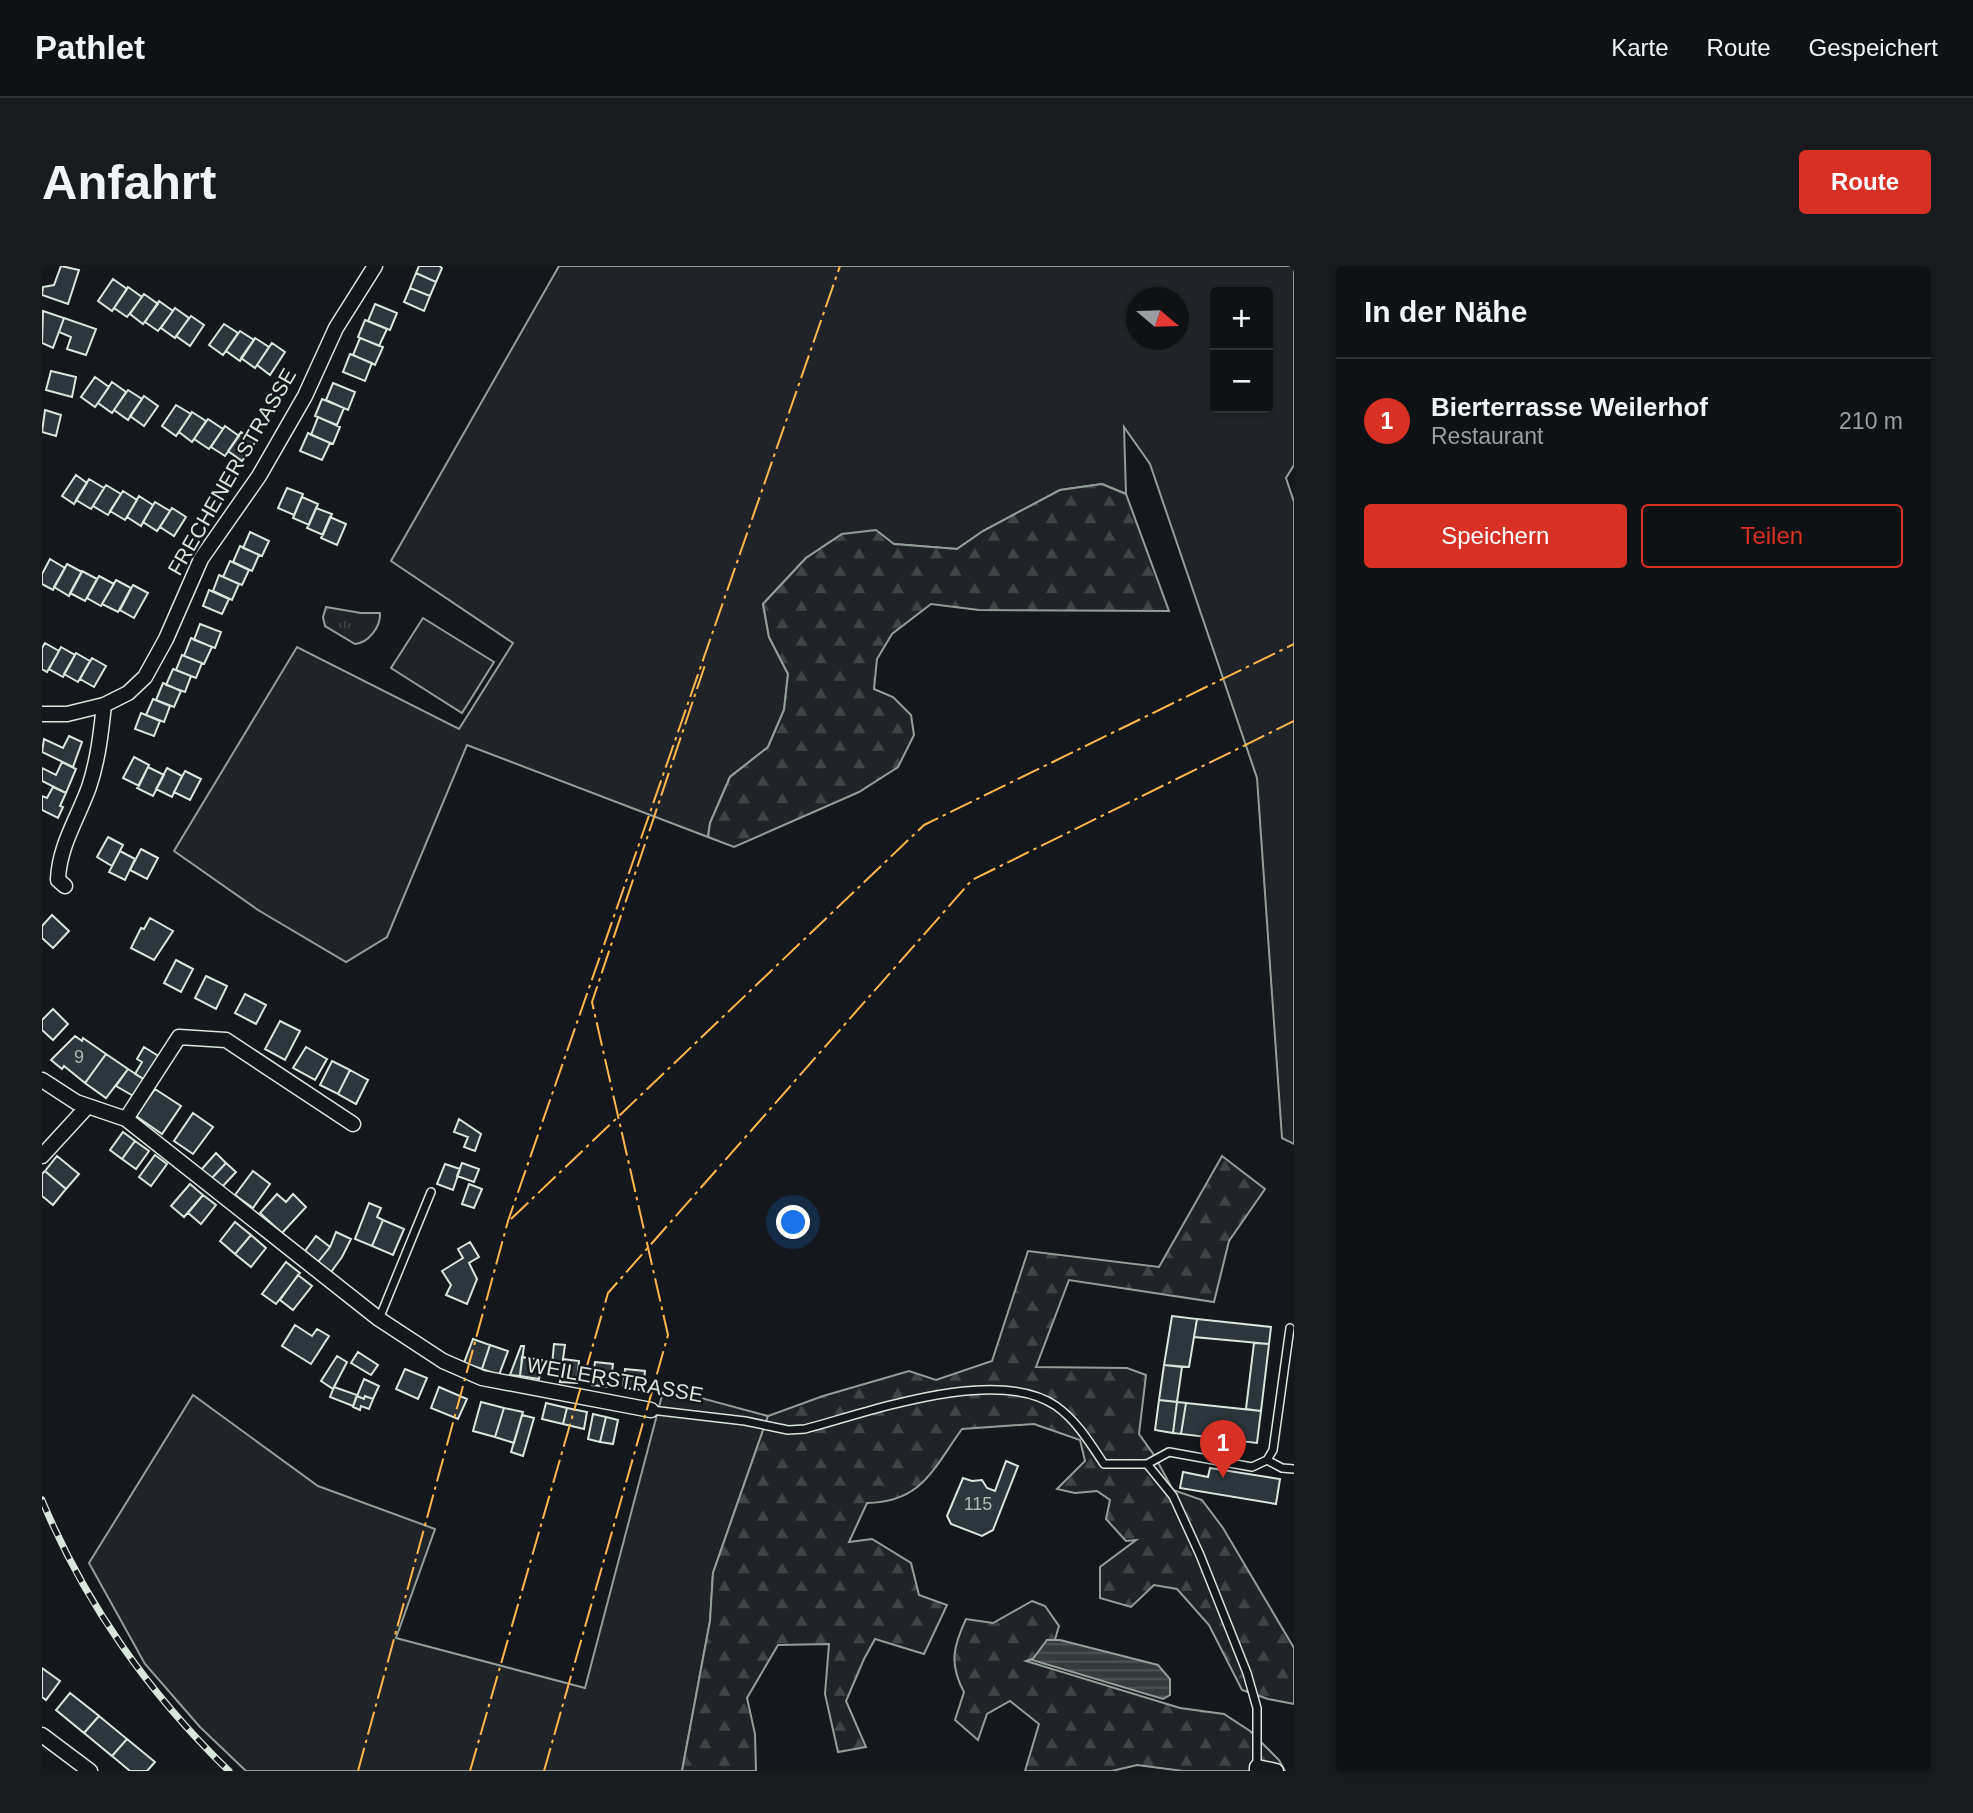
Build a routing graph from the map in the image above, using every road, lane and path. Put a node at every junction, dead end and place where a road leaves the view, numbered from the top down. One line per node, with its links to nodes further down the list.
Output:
1 (375, 266): 2 (street, FRECHENER STRASSE)
2 (104, 705): 3 (street, FRECHENER STRASSE); 4 (street)
3 (42, 714)
4 (65, 886)
5 (42, 1080): 6 (street, WEILERSTRASSE)
6 (87, 1107): 7 (street, WEILERSTRASSE); 9 (street)
7 (126, 1119): 8 (street); 11 (street, WEILERSTRASSE)
8 (353, 1124)
9 (42, 1156)
10 (432, 1192): 11 (lane)
11 (379, 1320): 13 (street, WEILERSTRASSE)
12 (1290, 1328): 14 (lane)
13 (651, 1410): 15 (lane, WEILERSTRASSE)
14 (1267, 1460): 15 (lane); 16 (lane)
15 (1147, 1464): 18 (lane)
16 (1294, 1469)
17 (42, 1735): 19 (street)
18 (1257, 1769): 20 (street)
19 (90, 1771)
20 (1276, 1771)

